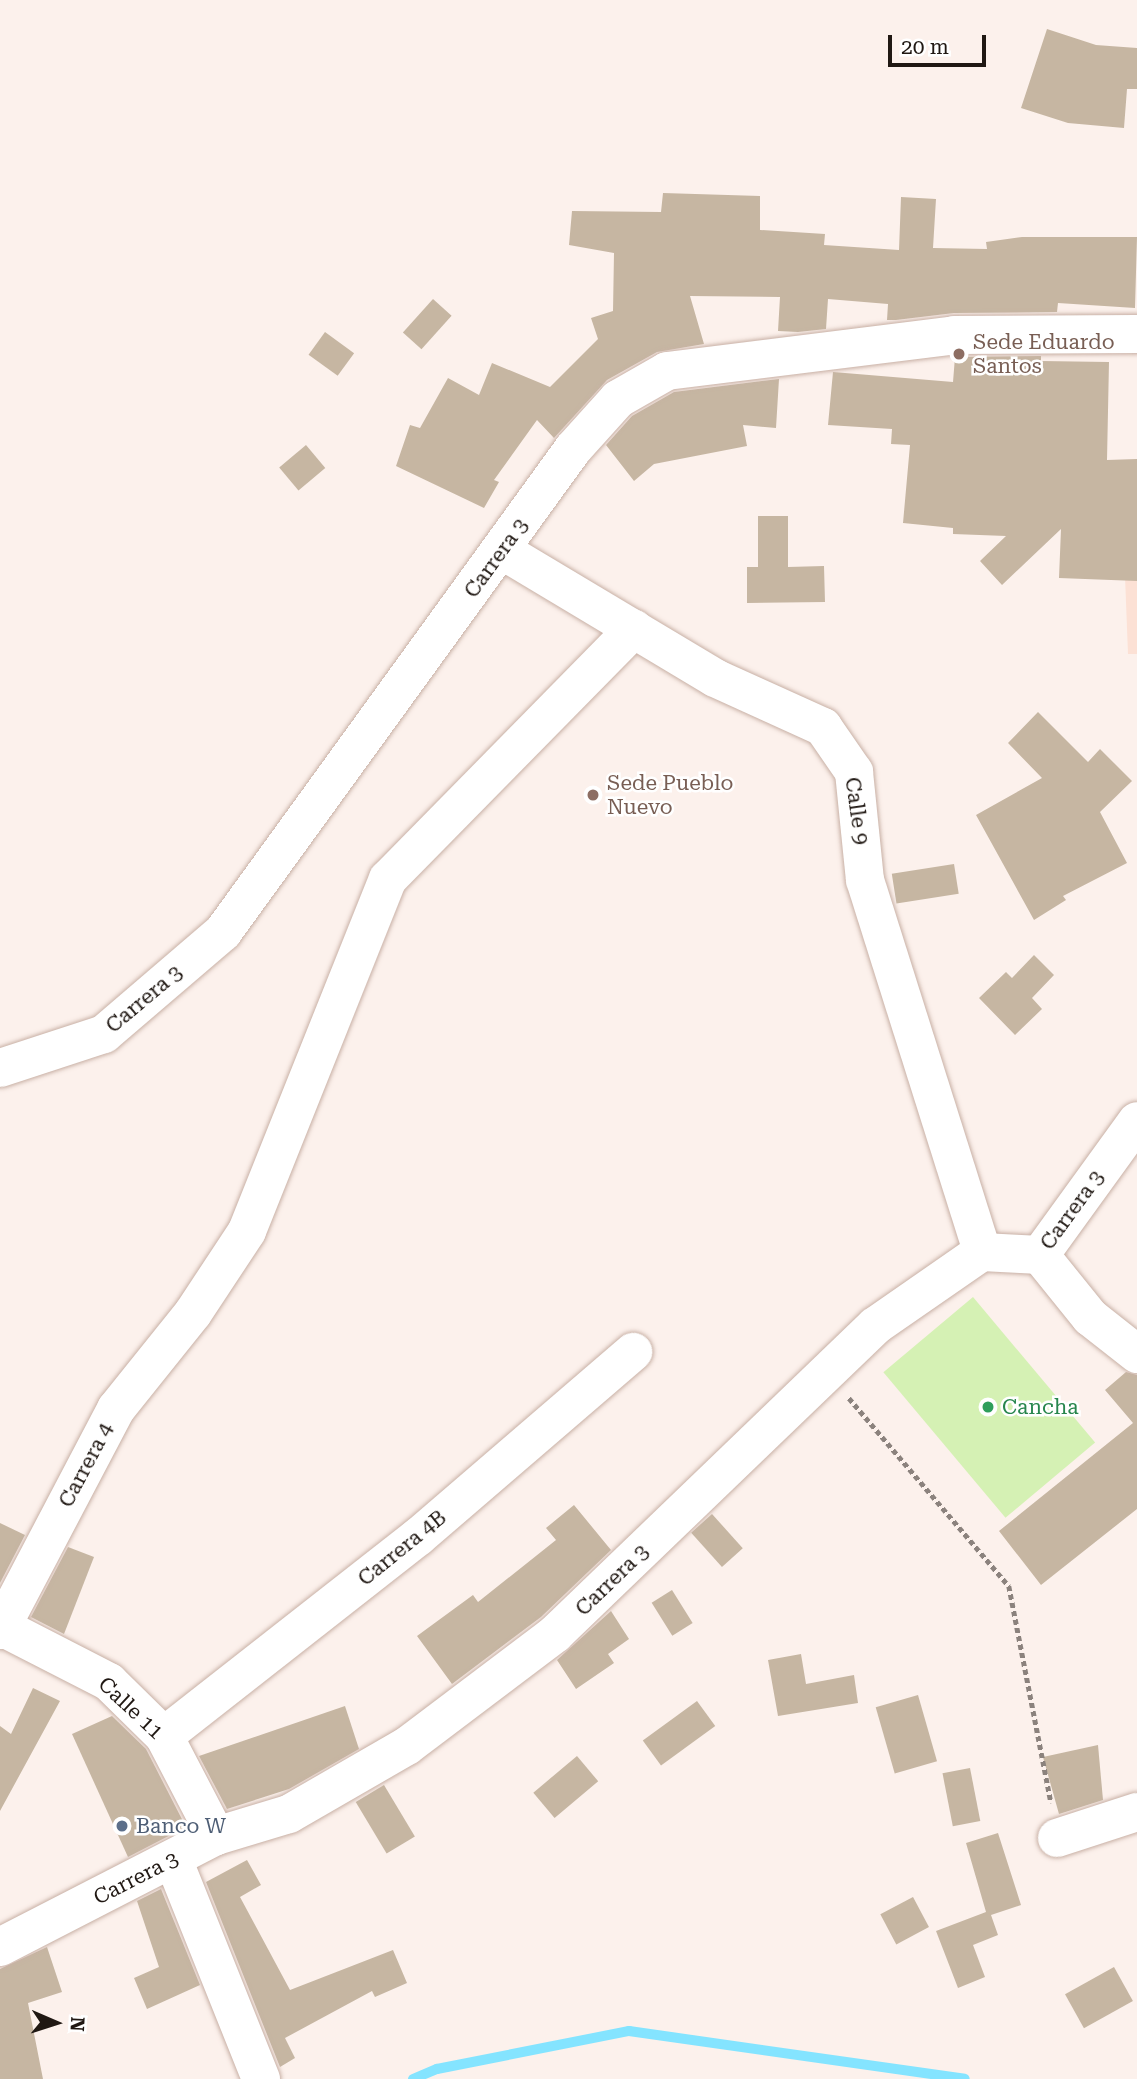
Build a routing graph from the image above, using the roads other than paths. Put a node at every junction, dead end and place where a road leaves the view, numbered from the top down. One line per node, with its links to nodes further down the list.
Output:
1 (1137, 334): 2 (street, Carrera 3)
2 (503, 551): 3 (street, Calle 9); 4 (street, Carrera 3)
3 (634, 629): 6 (street, Calle 9); 10 (street, Carrera 4)
4 (0, 1068)
5 (1137, 1121): 7 (street, Carrera 3)
6 (982, 1252): 7 (street, Carrera 3); 13 (street, Carrera 3)
7 (1040, 1255): 9 (street)
8 (633, 1352): 11 (street, Carrera 4B)
9 (1137, 1354)
10 (1, 1628): 11 (street, Calle 11)
11 (164, 1736): 13 (street, Calle 11)
12 (1137, 1812): 14 (street)
13 (216, 1836): 15 (street, Carrera 3)
14 (1057, 1838)
15 (173, 1859): 16 (street, Carrera 3); 17 (street)
16 (0, 1947)
17 (261, 2079)

